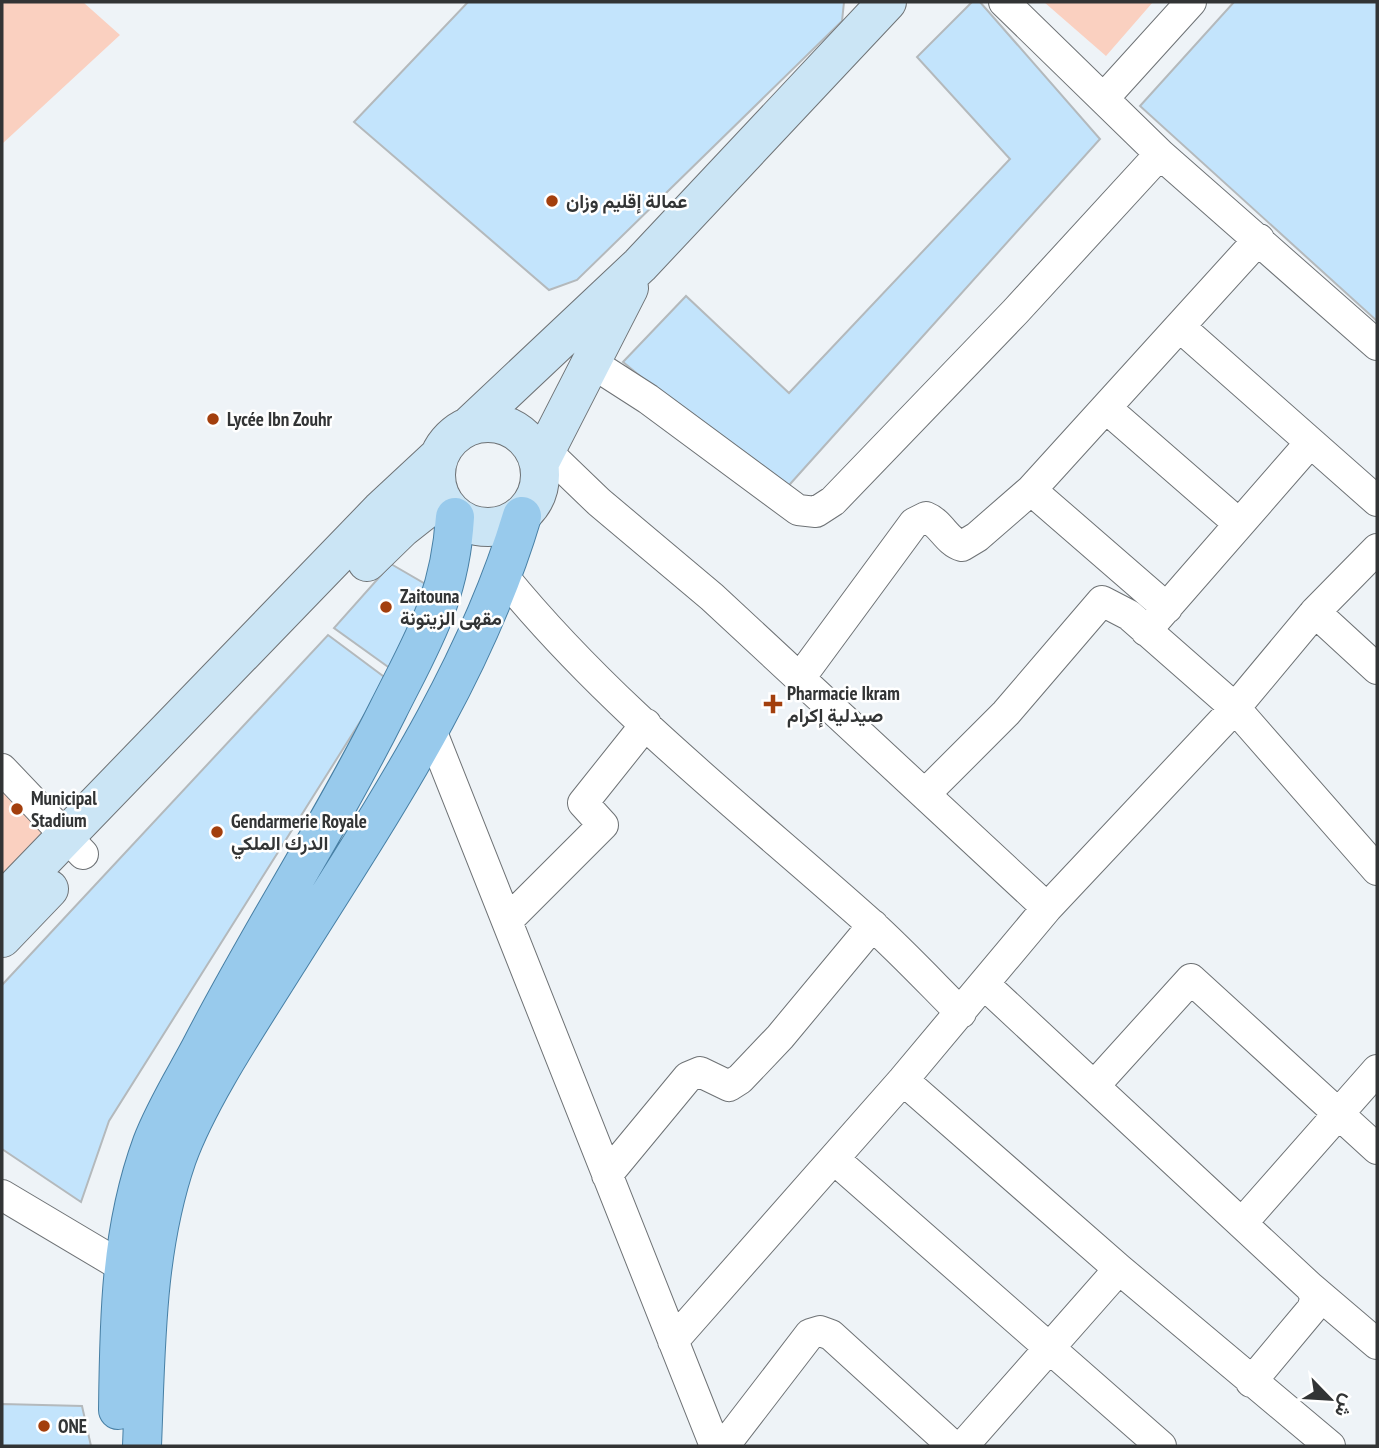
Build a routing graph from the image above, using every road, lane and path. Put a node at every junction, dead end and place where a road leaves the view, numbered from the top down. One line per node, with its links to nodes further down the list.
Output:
1 (1004, 2): 4 (street)
2 (1191, 2): 4 (street)
3 (875, 6): 7 (main road)
4 (1104, 98): 5 (street)
5 (1160, 154): 6 (street); 10 (street)
6 (1259, 239): 8 (street); 9 (street)
7 (640, 265): 10 (main road); 12 (main road)
8 (1180, 327): 11 (street); 13 (street)
9 (1377, 345)
10 (592, 363): 15 (main road)
11 (1107, 409): 16 (street); 20 (street)
12 (470, 425): 14 (main road); 15 (main road)
13 (1310, 443): 17 (street); 20 (street)
14 (438, 457): 18 (main road); 33 (main road)
15 (543, 457): 19 (main road); 27 (street)
16 (1031, 491): 23 (street); 27 (street)
17 (1377, 501)
18 (447, 508): 19 (main road); 33 (main road); 51 (main road)
19 (522, 516): 22 (main road)
20 (1238, 523): 23 (street)
21 (1377, 550): 24 (street)
22 (504, 577): 29 (street); 30 (main road)
23 (1167, 608): 25 (street)
24 (1315, 612): 26 (street); 28 (street)
25 (1146, 631): 28 (street); 32 (street)
26 (1377, 670)
27 (800, 678): 32 (street)
28 (1236, 708): 34 (street); 36 (street)
29 (646, 724): 37 (street); 38 (street)
30 (431, 730): 37 (street); 59 (main road)
31 (2, 769): 33 (street)
32 (925, 794): 36 (street)
33 (75, 846): 35 (main road); 39 (main road)
34 (1377, 870)
35 (2, 902)
36 (1047, 908): 40 (street)
37 (507, 921): 48 (street)
38 (873, 925): 41 (street); 48 (street)
39 (2, 938)
40 (985, 985): 41 (street); 44 (street)
41 (961, 1013): 43 (street)
42 (1377, 1070): 45 (street)
43 (903, 1080): 47 (street); 52 (street)
44 (1095, 1086): 45 (street); 50 (street)
45 (1339, 1114): 46 (street); 50 (street)
46 (1377, 1149)
47 (834, 1159): 54 (street); 56 (street)
48 (607, 1175): 54 (street)
49 (2, 1195): 51 (street)
50 (1243, 1222): 53 (street)
51 (123, 1267): 58 (main road)
52 (1119, 1269): 56 (street); 57 (street)
53 (1310, 1286): 55 (street); 57 (street)
54 (673, 1341): 60 (street)
55 (1377, 1344)
56 (1050, 1348): 63 (street); 64 (street)
57 (1251, 1382): 65 (street)
58 (117, 1446)
59 (142, 1446)
60 (715, 1446)
61 (724, 1446): 62 (street)
62 (953, 1446)
63 (963, 1446)
64 (1161, 1446)
65 (1330, 1446)

